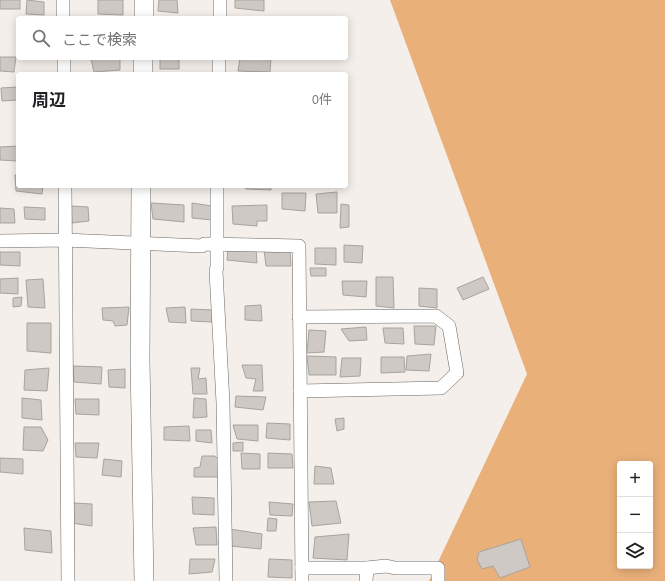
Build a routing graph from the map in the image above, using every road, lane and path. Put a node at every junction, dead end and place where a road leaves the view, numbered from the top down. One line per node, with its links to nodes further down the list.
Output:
1 (63, 0): 4 (street)
2 (144, 0): 5 (street)
3 (220, 0): 6 (street)
4 (64, 16)
5 (144, 16)
6 (220, 16)
7 (64, 60): 10 (street)
8 (143, 60): 11 (street)
9 (219, 60): 12 (street)
10 (64, 72)
11 (143, 72)
12 (219, 72)
13 (65, 188): 16 (street)
14 (141, 188): 18 (street)
15 (217, 188): 19 (street)
16 (65, 240): 17 (street); 18 (street); 24 (street)
17 (0, 241)
18 (140, 243): 19 (street); 25 (street)
19 (217, 245): 20 (street); 26 (street)
20 (299, 317): 21 (street); 21 (street)
21 (300, 391): 22 (street)
22 (302, 568): 23 (street); 27 (street)
23 (366, 575): 28 (street)
24 (68, 581)
25 (144, 581)
26 (226, 581)
27 (302, 581)
28 (438, 581)

